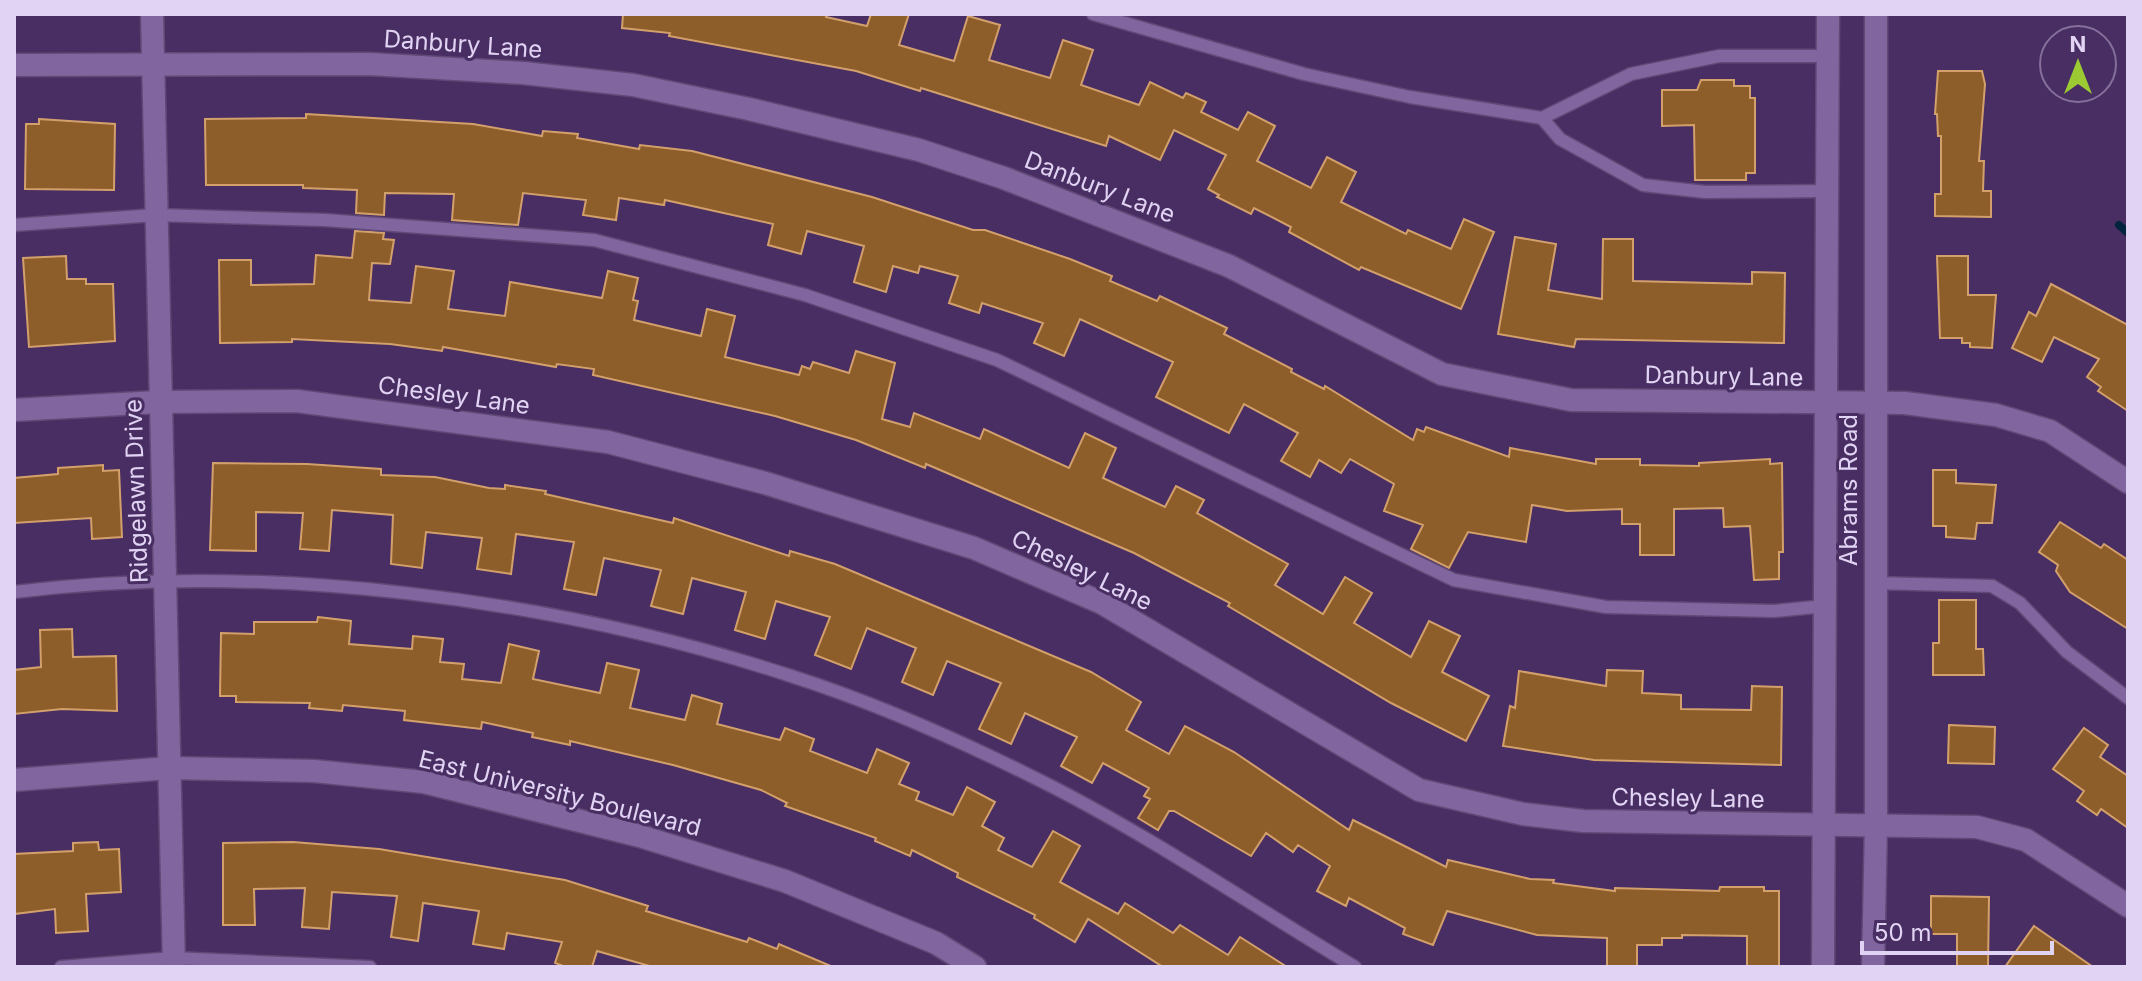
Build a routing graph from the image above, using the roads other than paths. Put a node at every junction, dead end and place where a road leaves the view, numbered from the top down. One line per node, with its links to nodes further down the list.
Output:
1 (152, 14): 6 (street, Ridgelawn Drive)
2 (1093, 14): 8 (lane)
3 (1828, 14): 5 (street, Abrams Road)
4 (1876, 14): 13 (street, Abrams Road)
5 (1828, 56): 8 (lane); 9 (street, Abrams Road)
6 (153, 64): 7 (street, Danbury Lane); 10 (street, Ridgelawn Drive); 14 (street, Danbury Lane)
7 (14, 65)
8 (1542, 118): 9 (lane)
9 (1827, 191): 14 (street, Abrams Road)
10 (156, 215): 11 (lane); 12 (street, Ridgelawn Drive); 20 (lane)
11 (14, 225)
12 (158, 402): 15 (street, Chesley Lane); 17 (street, Ridgelawn Drive); 24 (street, Chesley Lane)
13 (1874, 403): 14 (street, Danbury Lane); 16 (street, Danbury Lane); 18 (street, Abrams Road)
14 (1826, 404): 20 (street, Abrams Road)
15 (14, 410)
16 (2128, 482)
17 (165, 581): 19 (lane); 22 (street, Ridgelawn Drive); 31 (lane)
18 (1873, 583): 21 (lane); 25 (street, Abrams Road)
19 (14, 592)
20 (1825, 606): 24 (street, Abrams Road)
21 (2128, 698)
22 (169, 768): 23 (street, East University Boulevard); 27 (street, Ridgelawn Drive); 30 (street, East University Boulevard)
23 (14, 780)
24 (1824, 824): 25 (street, Chesley Lane); 32 (street, Abrams Road)
25 (1876, 824): 26 (street, Chesley Lane); 33 (street, Abrams Road)
26 (2128, 906)
27 (173, 962): 28 (lane); 29 (lane)
28 (61, 967)
29 (370, 967)
30 (975, 967)
31 (1355, 967)
32 (1823, 967)
33 (1873, 967)

